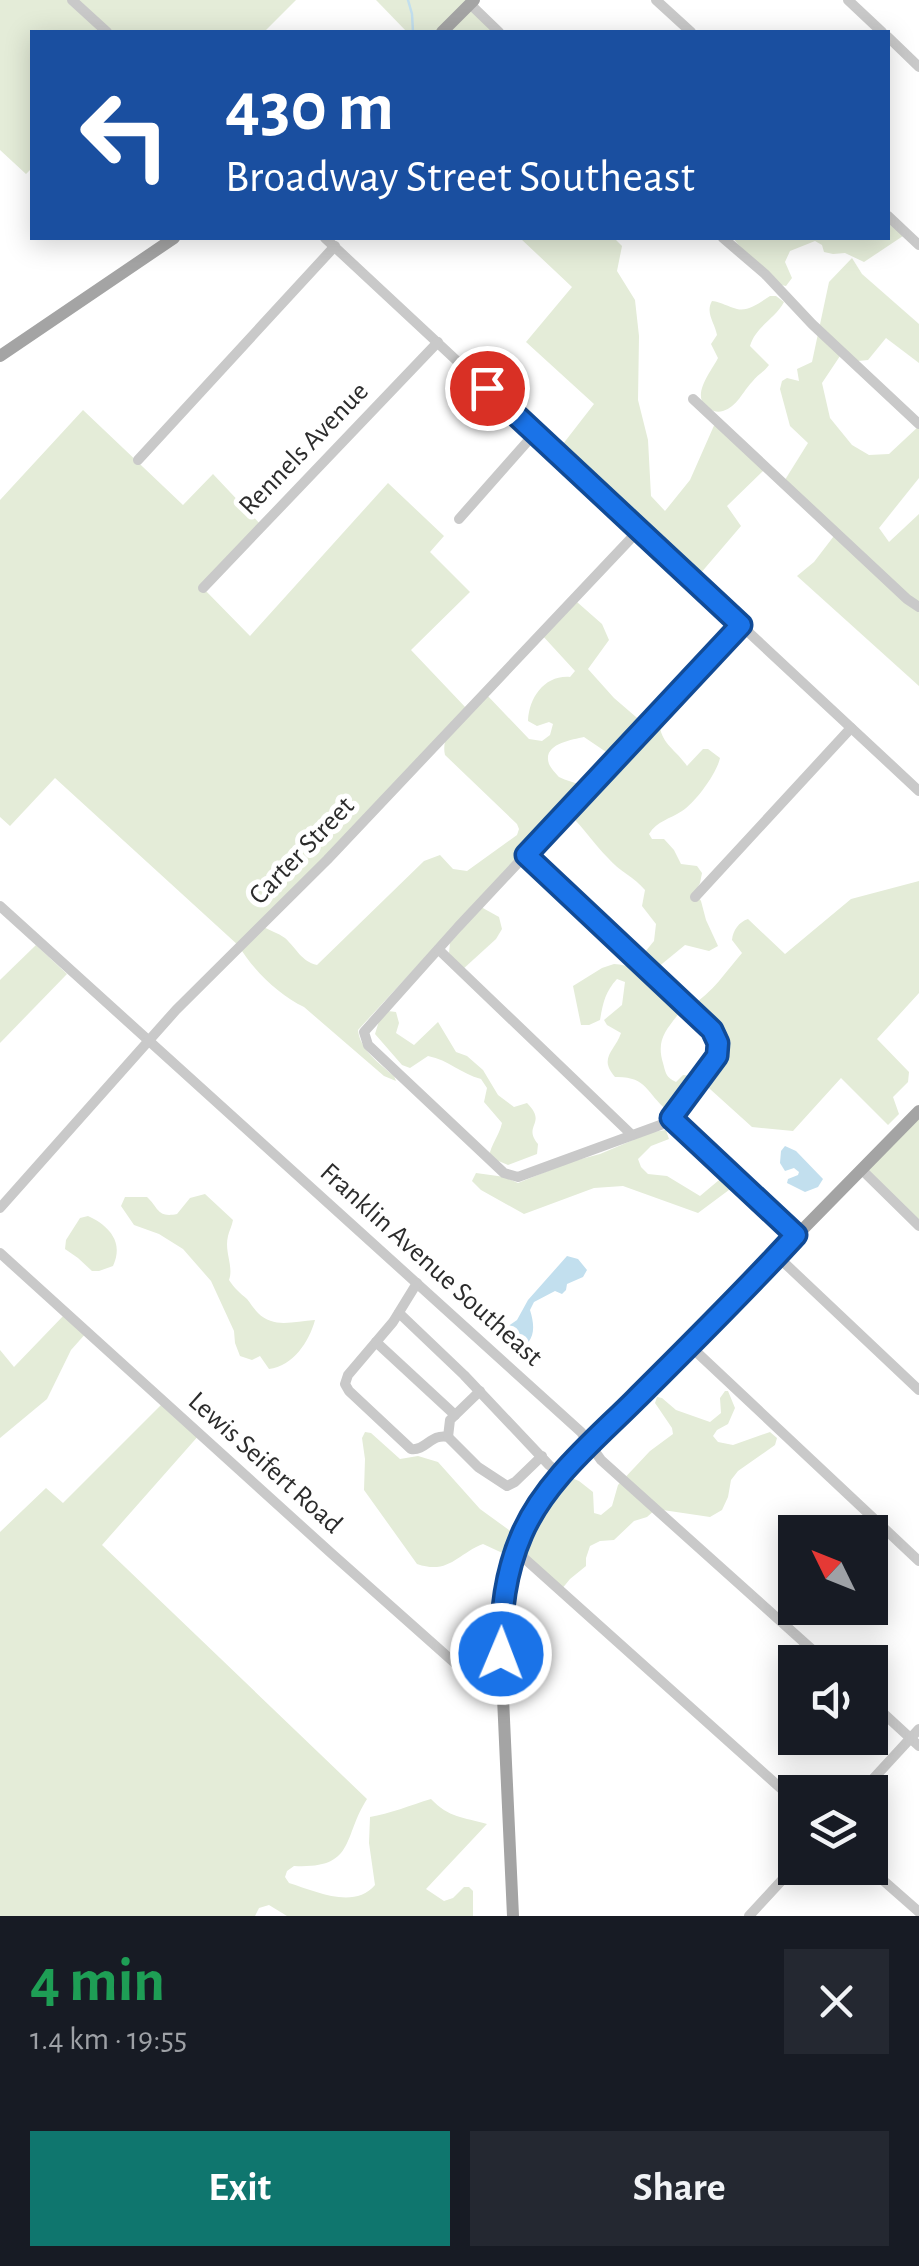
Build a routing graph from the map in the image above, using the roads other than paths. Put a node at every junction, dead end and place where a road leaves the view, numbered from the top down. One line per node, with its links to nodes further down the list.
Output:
1 (72, 0): 5 (street)
2 (656, 0): 8 (street)
3 (848, 0): 9 (street)
4 (472, 2): 6 (main road); 7 (street)
5 (105, 30)
6 (444, 30)
7 (497, 30)
8 (689, 30)
9 (880, 30)
10 (890, 40): 11 (street)
11 (919, 66)
12 (890, 218): 16 (street)
13 (171, 240): 18 (main road)
14 (725, 240): 20 (street)
15 (330, 242): 17 (street); 22 (street)
16 (919, 246)
17 (438, 342): 21 (street); 25 (street, Rennels Avenue)
18 (0, 356)
19 (692, 400): 26 (street)
20 (919, 424)
21 (535, 433): 23 (street); 24 (street)
22 (138, 460)
23 (459, 519)
24 (639, 530): 27 (street); 34 (street, Carter Street)
25 (203, 588)
26 (919, 607)
27 (741, 625): 28 (street); 30 (street)
28 (852, 728): 29 (street); 31 (street)
29 (919, 791)
30 (526, 855): 33 (street); 36 (street)
31 (694, 897)
32 (0, 906): 34 (street, Franklin Avenue Southeast)
33 (438, 950): 37 (street); 37 (street)
34 (148, 1041): 39 (street, Carter Street); 44 (street, Franklin Avenue Southeast)
35 (919, 1111): 38 (main road)
36 (671, 1118): 37 (street); 41 (street)
37 (632, 1135)
38 (862, 1170): 40 (street); 41 (main road)
39 (0, 1208)
40 (919, 1226)
41 (796, 1235): 43 (main road)
42 (0, 1253): 58 (street, Lewis Seifert Road)
43 (777, 1256): 47 (main road); 49 (street)
44 (417, 1283): 45 (street); 52 (street, Franklin Avenue Southeast)
45 (399, 1313): 46 (street); 48 (street)
46 (376, 1342): 50 (street); 51 (street)
47 (689, 1346): 52 (main road); 56 (street)
48 (480, 1390): 50 (street); 53 (street)
49 (919, 1390)
50 (455, 1415): 51 (street)
51 (448, 1437): 53 (street)
52 (590, 1446): 54 (main road); 57 (street, Franklin Avenue Southeast)
53 (542, 1456): 54 (street)
54 (562, 1476): 55 (main road)
55 (516, 1550): 58 (main road); 62 (street)
56 (919, 1561)
57 (807, 1645)
58 (503, 1702): 66 (main road)
59 (888, 1715): 60 (street)
60 (916, 1738): 61 (street)
61 (879, 1775)
62 (778, 1786)
63 (778, 1885): 67 (street)
64 (888, 1885): 65 (street)
65 (919, 1912)
66 (513, 1916)
67 (750, 1916)

